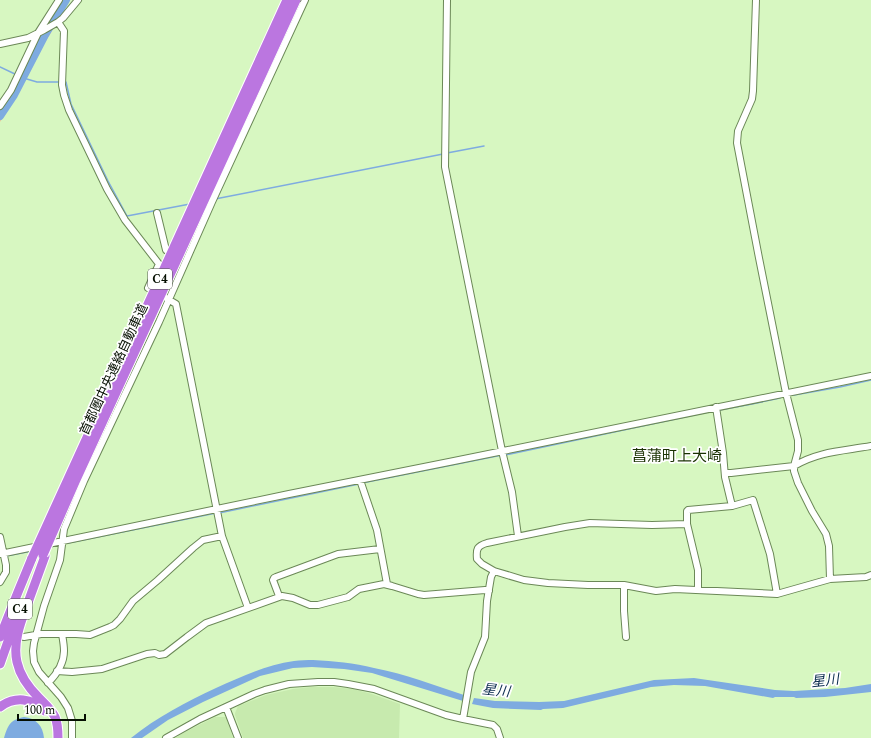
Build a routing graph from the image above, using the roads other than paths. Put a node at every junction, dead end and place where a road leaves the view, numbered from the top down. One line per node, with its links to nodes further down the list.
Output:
1 (59, 0): 9 (street)
2 (78, 0): 8 (street)
3 (287, 0): 46 (highway, 首都圏中央連絡自動車道 / C4, bridge)
4 (296, 0): 32 (highway, 首都圏中央連絡自動車道 / C4, bridge)
5 (305, 0): 14 (street)
6 (447, 0): 19 (street)
7 (756, 0): 16 (street)
8 (58, 22): 9 (street); 14 (street)
9 (38, 33): 10 (street); 11 (street)
10 (0, 44)
11 (0, 106)
12 (158, 214): 13 (street)
13 (166, 250)
14 (169, 299): 24 (street); 29 (street)
15 (871, 376): 16 (street)
16 (786, 394): 17 (street); 20 (street)
17 (716, 407): 19 (street); 21 (street)
18 (871, 446): 20 (street)
19 (502, 452): 22 (street); 27 (street)
20 (794, 466): 21 (street); 35 (street)
21 (725, 473): 23 (street)
22 (360, 480): 24 (street); 30 (street)
23 (732, 506): 25 (street); 41 (street)
24 (217, 510): 26 (street); 29 (street)
25 (687, 524): 27 (street); 39 (street)
26 (222, 536): 43 (street); 44 (street)
27 (518, 536): 33 (street)
28 (0, 537): 31 (street)
29 (62, 542): 31 (street); 45 (street)
30 (380, 548): 37 (street); 42 (street)
31 (2, 554): 36 (street)
32 (44, 556): 49 (highway, 首都圏中央連絡自動車道 / C4); 56 (highway)
33 (494, 571): 38 (street); 40 (street)
34 (871, 575): 35 (street)
35 (830, 579): 41 (street)
36 (0, 582)
37 (387, 584): 40 (street); 42 (street)
38 (624, 585): 39 (street); 48 (street)
39 (698, 590): 41 (street)
40 (488, 591): 54 (street)
41 (777, 594)
42 (278, 596): 43 (street)
43 (248, 608): 50 (street)
44 (62, 634): 45 (street); 50 (street)
45 (36, 635): 47 (street); 51 (street)
46 (0, 637)
47 (24, 637)
48 (626, 637)
49 (0, 664)
50 (57, 671): 51 (street)
51 (48, 683): 57 (street)
52 (0, 707): 55 (highway)
53 (226, 707): 54 (street); 58 (street); 59 (street)
54 (463, 719): 60 (street)
55 (54, 738)
56 (58, 738)
57 (72, 738)
58 (166, 738)
59 (238, 738)
60 (500, 738)

